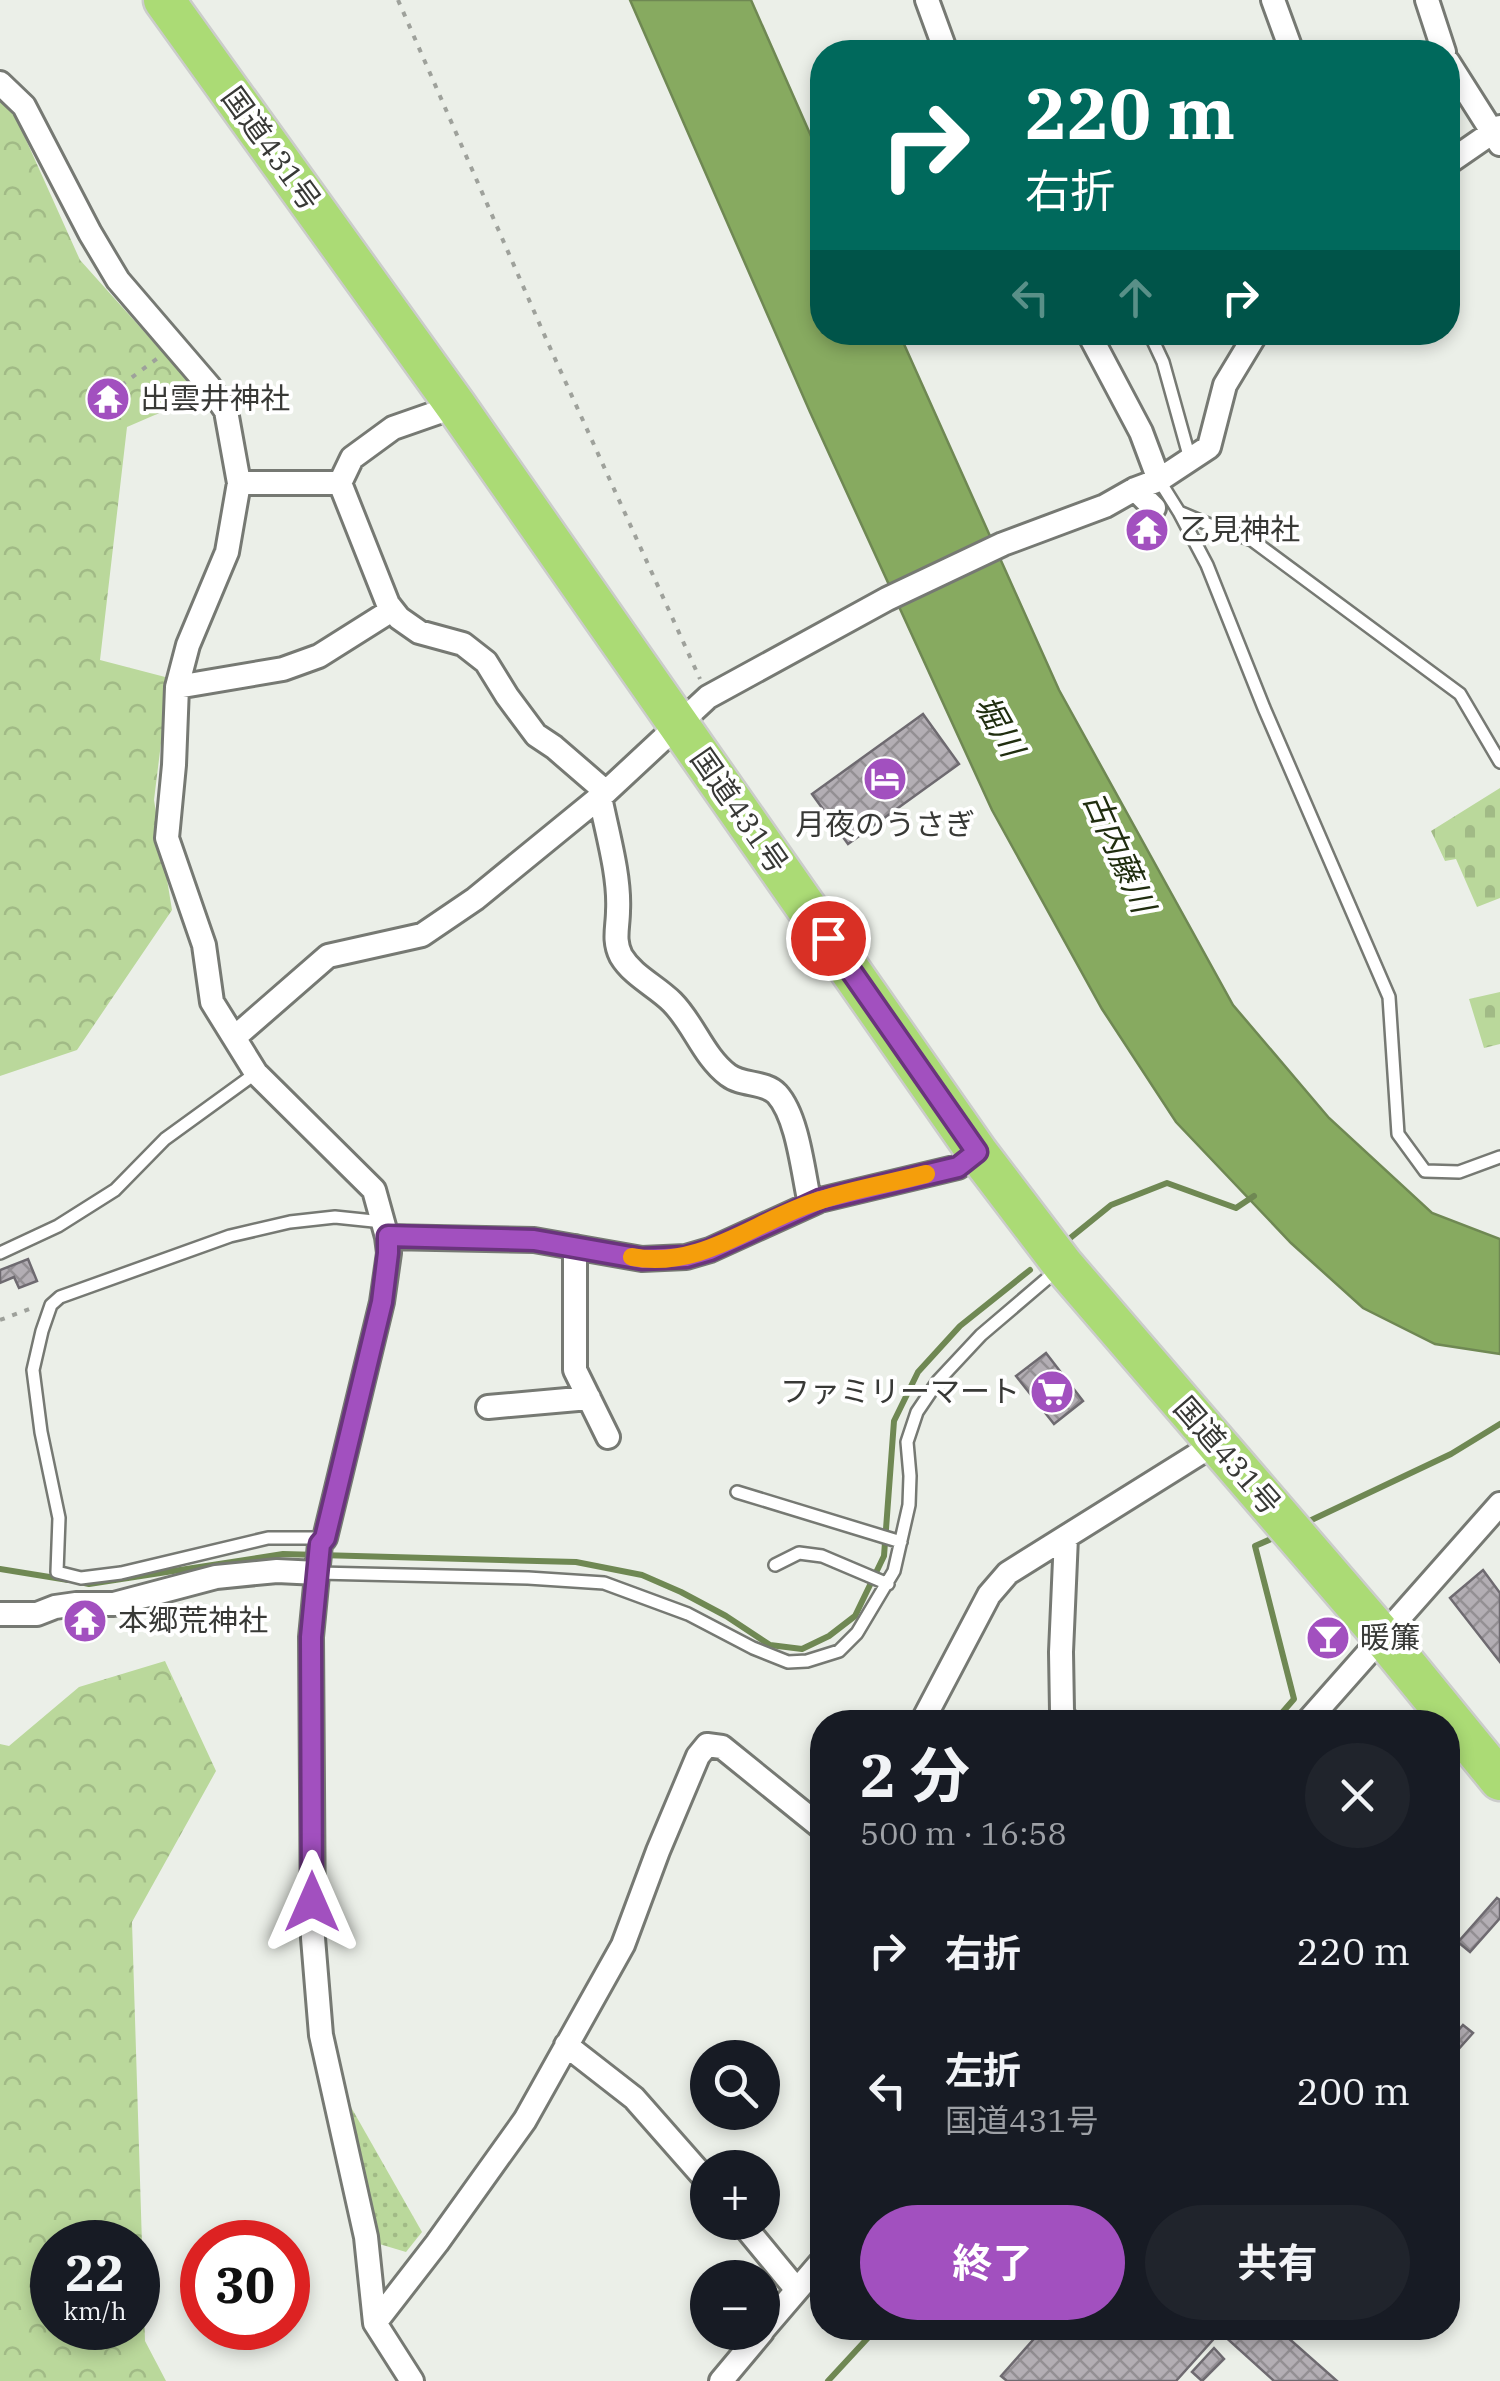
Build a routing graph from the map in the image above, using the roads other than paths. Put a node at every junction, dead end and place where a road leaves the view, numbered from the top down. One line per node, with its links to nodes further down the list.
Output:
1 (164, 0): 15 (highway, 国道431号)
2 (927, 0): 5 (street)
3 (1274, 0): 6 (street)
4 (1427, 0): 7 (street)
5 (942, 40)
6 (1288, 40)
7 (1440, 40)
8 (1460, 80): 10 (street)
9 (0, 83): 18 (street)
10 (1497, 134): 11 (street)
11 (1460, 156)
12 (1095, 345): 17 (street)
13 (1155, 345): 16 (lane)
14 (1249, 345): 16 (street)
15 (456, 406): 19 (street); 25 (highway, 国道431号)
16 (1190, 459): 17 (street)
17 (1159, 480): 20 (street); 22 (lane)
18 (239, 483): 19 (street); 24 (street)
19 (340, 483): 23 (street)
20 (1135, 489): 21 (street); 25 (street)
21 (1154, 508)
22 (1179, 512): 26 (lane); 31 (lane)
23 (392, 610): 24 (street); 27 (street)
24 (176, 687): 28 (street)
25 (678, 723): 27 (street); 30 (highway, 国道431号)
26 (1500, 762)
27 (603, 794): 28 (street); 32 (street)
28 (235, 1037): 29 (street)
29 (256, 1073): 33 (street); 35 (lane)
30 (977, 1152): 32 (street); 36 (highway, 国道431号)
31 (1500, 1157)
32 (810, 1204): 34 (street)
33 (385, 1229): 34 (street); 45 (street); 45 (lane)
34 (575, 1247): 37 (street)
35 (0, 1253)
36 (1063, 1264): 40 (highway, 国道431号); 44 (lane)
37 (589, 1398): 38 (street); 39 (street)
38 (488, 1408)
39 (608, 1437)
40 (1216, 1442): 43 (street); 49 (highway, 国道431号)
41 (737, 1492): 44 (lane)
42 (1500, 1504): 49 (street)
43 (1066, 1538): 50 (street); 51 (street)
44 (900, 1542): 47 (lane)
45 (321, 1555): 47 (lane); 48 (street); 63 (street)
46 (774, 1565): 47 (lane)
47 (888, 1584)
48 (0, 1614)
49 (1384, 1638): 52 (street); 53 (highway, 国道431号)
50 (928, 1710)
51 (1062, 1710)
52 (1318, 1710)
53 (1443, 1710)
54 (1460, 1731): 55 (highway, 国道431号)
55 (1500, 1780)
56 (810, 1818): 57 (street)
57 (566, 2045): 58 (street); 63 (street)
58 (690, 2162)
59 (756, 2240): 61 (street)
60 (810, 2275): 61 (street)
61 (797, 2290): 62 (street)
62 (780, 2310)
63 (376, 2324): 65 (street)
64 (747, 2350): 66 (street)
65 (412, 2381)
66 (722, 2381)

